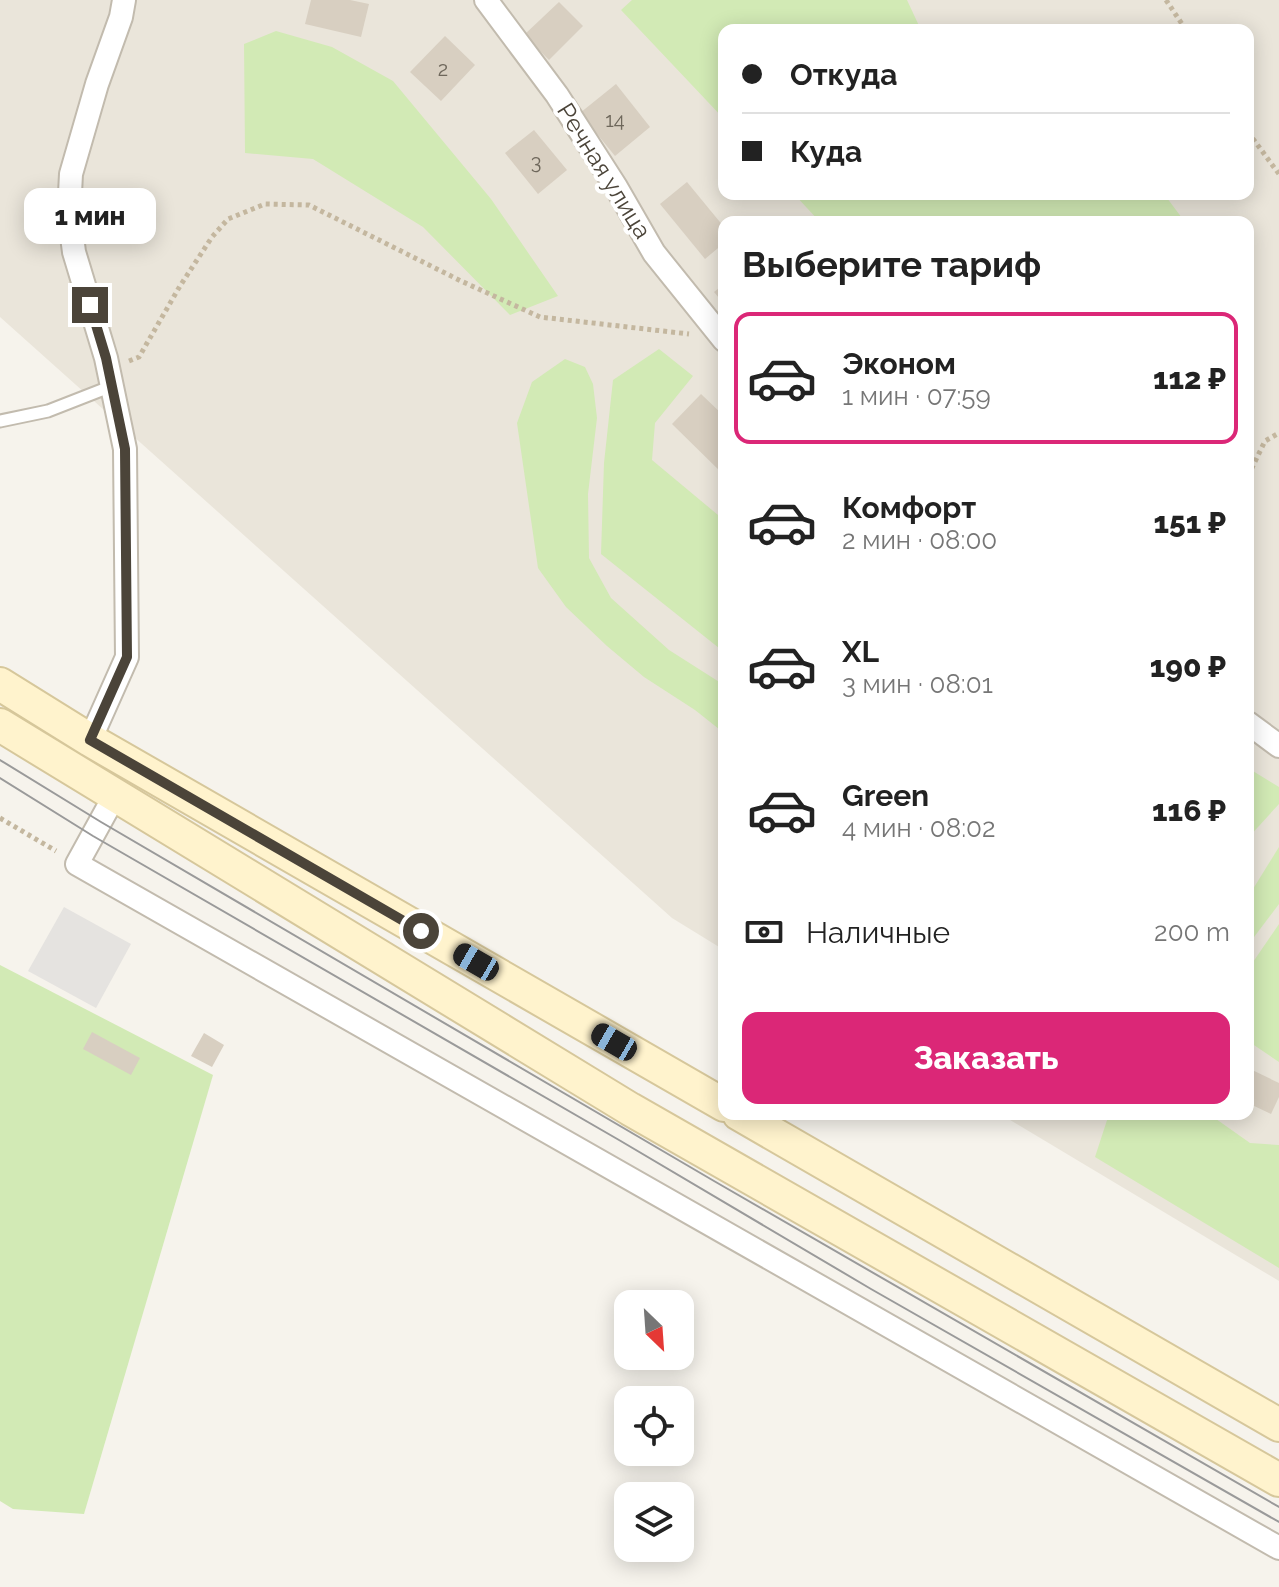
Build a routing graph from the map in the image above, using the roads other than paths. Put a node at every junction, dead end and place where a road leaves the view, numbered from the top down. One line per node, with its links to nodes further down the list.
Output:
1 (144, 0): 3 (street)
2 (486, 0): 4 (street, Речная улица)
3 (122, 9): 5 (street)
4 (718, 333)
5 (110, 382): 6 (lane); 10 (street)
6 (0, 421)
7 (0, 684): 10 (main road)
8 (0, 725): 12 (main road)
9 (1254, 727): 11 (street)
10 (90, 740): 13 (main road)
11 (1279, 746)
12 (115, 795): 16 (main road); 17 (street)
13 (718, 1102)
14 (749, 1120): 15 (main road)
15 (1279, 1425)
16 (1279, 1480)
17 (1279, 1548)

